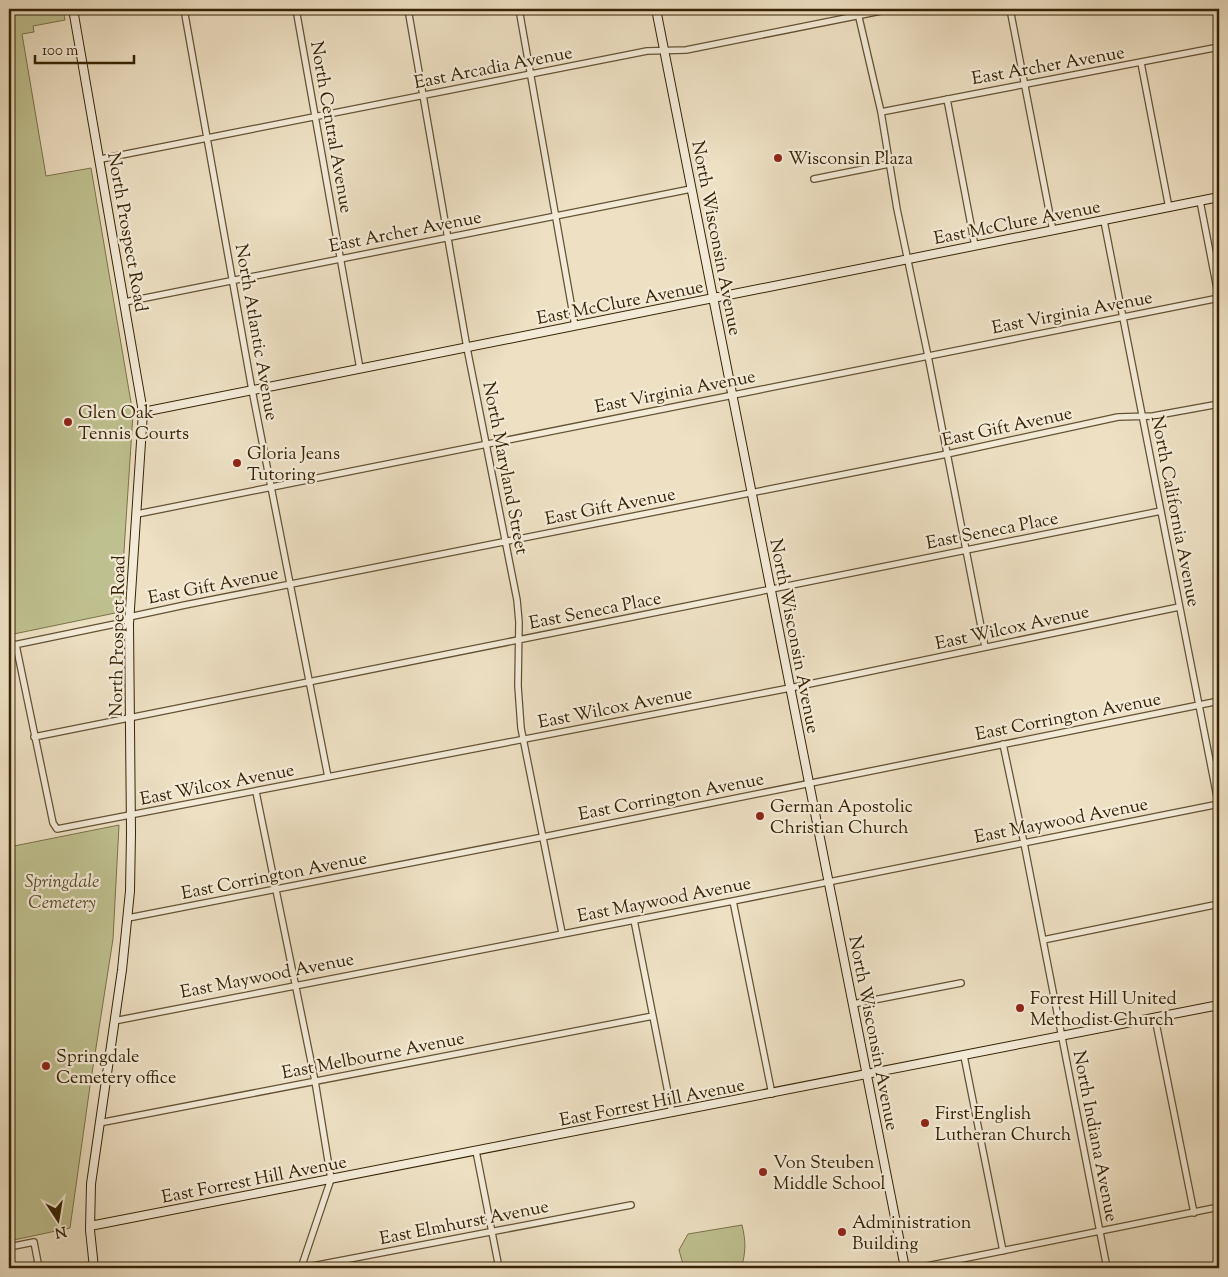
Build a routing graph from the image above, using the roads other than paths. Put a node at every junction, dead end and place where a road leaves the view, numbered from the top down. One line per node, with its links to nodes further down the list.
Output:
1 (73, 9): 21 (main road, North Prospect Road)
2 (184, 9): 20 (street, North Atlantic Avenue)
3 (296, 9): 19 (street, North Central Avenue)
4 (408, 9): 16 (street, North Maryland Street)
5 (519, 9): 14 (street)
6 (656, 9): 12 (main road, North Wisconsin Avenue)
7 (857, 9): 10 (street)
8 (891, 9): 10 (street, East Arcadia Avenue)
9 (1010, 9): 15 (street)
10 (859, 16): 12 (street, East Arcadia Avenue); 18 (street)
11 (1219, 47): 13 (street, East Archer Avenue)
12 (664, 51): 14 (street, East Arcadia Avenue); 24 (main road, North Wisconsin Avenue)
13 (1141, 63): 15 (street, East Archer Avenue); 27 (street)
14 (531, 74): 16 (street, East Arcadia Avenue); 28 (street)
15 (1024, 84): 17 (street, East Archer Avenue); 30 (street)
16 (423, 96): 19 (street, East Arcadia Avenue); 31 (street, North Maryland Street)
17 (947, 99): 18 (street, East Archer Avenue); 32 (street)
18 (881, 112): 22 (street)
19 (316, 117): 20 (street, East Arcadia Avenue); 34 (street, North Central Avenue)
20 (208, 139): 21 (street, East Arcadia Avenue); 35 (street, North Atlantic Avenue)
21 (100, 160): 38 (main road, North Prospect Road)
22 (889, 164): 23 (street); 33 (street)
23 (814, 179)
24 (691, 189): 28 (street, East Archer Avenue); 36 (main road, North Wisconsin Avenue)
25 (1219, 197): 26 (main road, East McClure Avenue)
26 (1200, 201): 27 (main road, East McClure Avenue); 37 (street)
27 (1169, 208): 29 (main road, East McClure Avenue)
28 (555, 217): 31 (street, East Archer Avenue); 40 (street)
29 (1104, 221): 30 (main road, East McClure Avenue); 39 (street, North California Avenue)
30 (1053, 231): 32 (main road, East McClure Avenue)
31 (448, 238): 34 (street, East Archer Avenue); 41 (street, North Maryland Street)
32 (976, 246): 33 (main road, East McClure Avenue)
33 (908, 259): 36 (main road, East McClure Avenue); 42 (street)
34 (341, 260): 35 (street, East Archer Avenue); 43 (street, North Central Avenue)
35 (232, 282): 38 (street, East Archer Avenue); 44 (street, North Atlantic Avenue)
36 (713, 298): 40 (main road, East McClure Avenue); 45 (main road, North Wisconsin Avenue)
37 (1219, 298): 39 (street, East Virginia Avenue)
38 (125, 302): 47 (main road, North Prospect Road)
39 (1123, 317): 42 (street, East Virginia Avenue); 48 (street, North California Avenue)
40 (575, 326): 41 (main road, East McClure Avenue)
41 (467, 348): 43 (main road, East McClure Avenue); 49 (street, North Maryland Street)
42 (928, 356): 45 (street, East Virginia Avenue); 50 (street)
43 (360, 369): 44 (main road, East McClure Avenue)
44 (252, 390): 47 (main road, East McClure Avenue); 51 (street, North Atlantic Avenue)
45 (733, 395): 49 (street, East Virginia Avenue); 52 (main road, North Wisconsin Avenue)
46 (1219, 404): 48 (street, East Gift Avenue)
47 (143, 412): 54 (main road, North Prospect Road)
48 (1143, 416): 50 (street, East Gift Avenue); 53 (street, North California Avenue)
49 (487, 444): 51 (street, East Virginia Avenue); 55 (street, North Maryland Street)
50 (947, 454): 52 (street, East Gift Avenue); 56 (street)
51 (271, 487): 54 (street, East Virginia Avenue); 57 (street, North Atlantic Avenue)
52 (752, 493): 55 (street, East Gift Avenue); 58 (main road, North Wisconsin Avenue)
53 (1161, 511): 56 (street, East Seneca Place); 59 (street, North California Avenue)
54 (137, 514): 60 (main road, North Prospect Road)
55 (505, 542): 57 (street, East Gift Avenue); 61 (street, North Maryland Street)
56 (966, 550): 58 (street, East Seneca Place); 64 (street)
57 (289, 584): 60 (street, East Gift Avenue); 65 (street, North Atlantic Avenue)
58 (771, 590): 61 (street, East Seneca Place); 66 (main road, North Wisconsin Avenue)
59 (1179, 607): 64 (street, East Wilcox Avenue); 68 (street, North California Avenue)
60 (129, 617): 62 (street, East Gift Avenue); 69 (main road, North Prospect Road)
61 (518, 641): 65 (street, East Seneca Place); 71 (street, North Maryland Street)
62 (16, 645): 63 (street, East Gift Avenue); 70 (street)
63 (9, 646)
64 (985, 647): 66 (street, East Wilcox Avenue)
65 (309, 682): 69 (street, East Seneca Place); 73 (street, North Atlantic Avenue)
66 (790, 688): 71 (street, East Wilcox Avenue); 74 (main road, North Wisconsin Avenue)
67 (1219, 701): 68 (street, East Corrington Avenue)
68 (1200, 705): 72 (street, East Corrington Avenue); 76 (street, North California Avenue)
69 (130, 717): 70 (street, East Seneca Place); 77 (main road, North Prospect Road)
70 (34, 737): 77 (street, East Wilcox Avenue)
71 (523, 740): 73 (street, East Wilcox Avenue); 78 (street, North Maryland Street)
72 (1003, 744): 74 (street, East Corrington Avenue); 79 (street, North Indiana Avenue)
73 (328, 777): 75 (street, East Wilcox Avenue)
74 (809, 784): 78 (street, East Corrington Avenue); 80 (main road, North Wisconsin Avenue)
75 (256, 792): 77 (street, East Wilcox Avenue); 81 (street)
76 (1219, 805): 79 (street, East Maywood Avenue)
77 (131, 816): 84 (main road, North Prospect Road)
78 (543, 837): 81 (street, East Corrington Avenue); 86 (street, North Maryland Street)
79 (1024, 843): 80 (street, East Maywood Avenue); 87 (street, North Indiana Avenue)
80 (828, 882): 82 (street, East Maywood Avenue); 90 (main road, North Wisconsin Avenue)
81 (277, 889): 84 (street, East Corrington Avenue); 89 (street)
82 (733, 901): 85 (street, East Maywood Avenue); 99 (street)
83 (1219, 904): 87 (street)
84 (128, 918): 94 (main road, North Prospect Road)
85 (634, 920): 86 (street, East Maywood Avenue); 92 (street)
86 (562, 933): 89 (street, East Maywood Avenue)
87 (1042, 940): 95 (street, North Indiana Avenue)
88 (961, 983): 90 (street)
89 (296, 985): 94 (street, East Maywood Avenue); 98 (street)
90 (853, 1004): 97 (main road, North Wisconsin Avenue)
91 (1219, 1005): 93 (main road, East Forrest Hill Avenue)
92 (653, 1016): 98 (street, East Melbourne Avenue); 100 (street)
93 (1155, 1018): 95 (main road, East Forrest Hill Avenue); 106 (street)
94 (114, 1021): 101 (main road, North Prospect Road)
95 (1061, 1036): 96 (main road, East Forrest Hill Avenue); 109 (street, North Indiana Avenue)
96 (964, 1056): 97 (main road, East Forrest Hill Avenue); 111 (street)
97 (867, 1075): 99 (main road, East Forrest Hill Avenue); 116 (main road, North Wisconsin Avenue)
98 (315, 1081): 101 (street, East Melbourne Avenue); 103 (street)
99 (772, 1094): 100 (main road, East Forrest Hill Avenue)
100 (672, 1113): 102 (main road, East Forrest Hill Avenue)
101 (99, 1123): 107 (main road, North Prospect Road)
102 (476, 1151): 103 (main road, East Forrest Hill Avenue); 108 (street)
103 (331, 1179): 107 (main road, East Forrest Hill Avenue); 114 (street)
104 (631, 1205): 108 (street, East Elmhurst Avenue)
105 (1219, 1207): 106 (street)
106 (1194, 1213): 109 (street)
107 (90, 1226): 113 (main road, North Prospect Road)
108 (491, 1231): 114 (street, East Elmhurst Avenue); 115 (street)
109 (1100, 1232): 111 (street); 118 (street, North Indiana Avenue)
110 (9, 1247): 112 (street)
111 (1003, 1251): 117 (street)
112 (39, 1268)
113 (94, 1268)
114 (302, 1268)
115 (499, 1268)
116 (905, 1268)
117 (917, 1268)
118 (1107, 1268)

